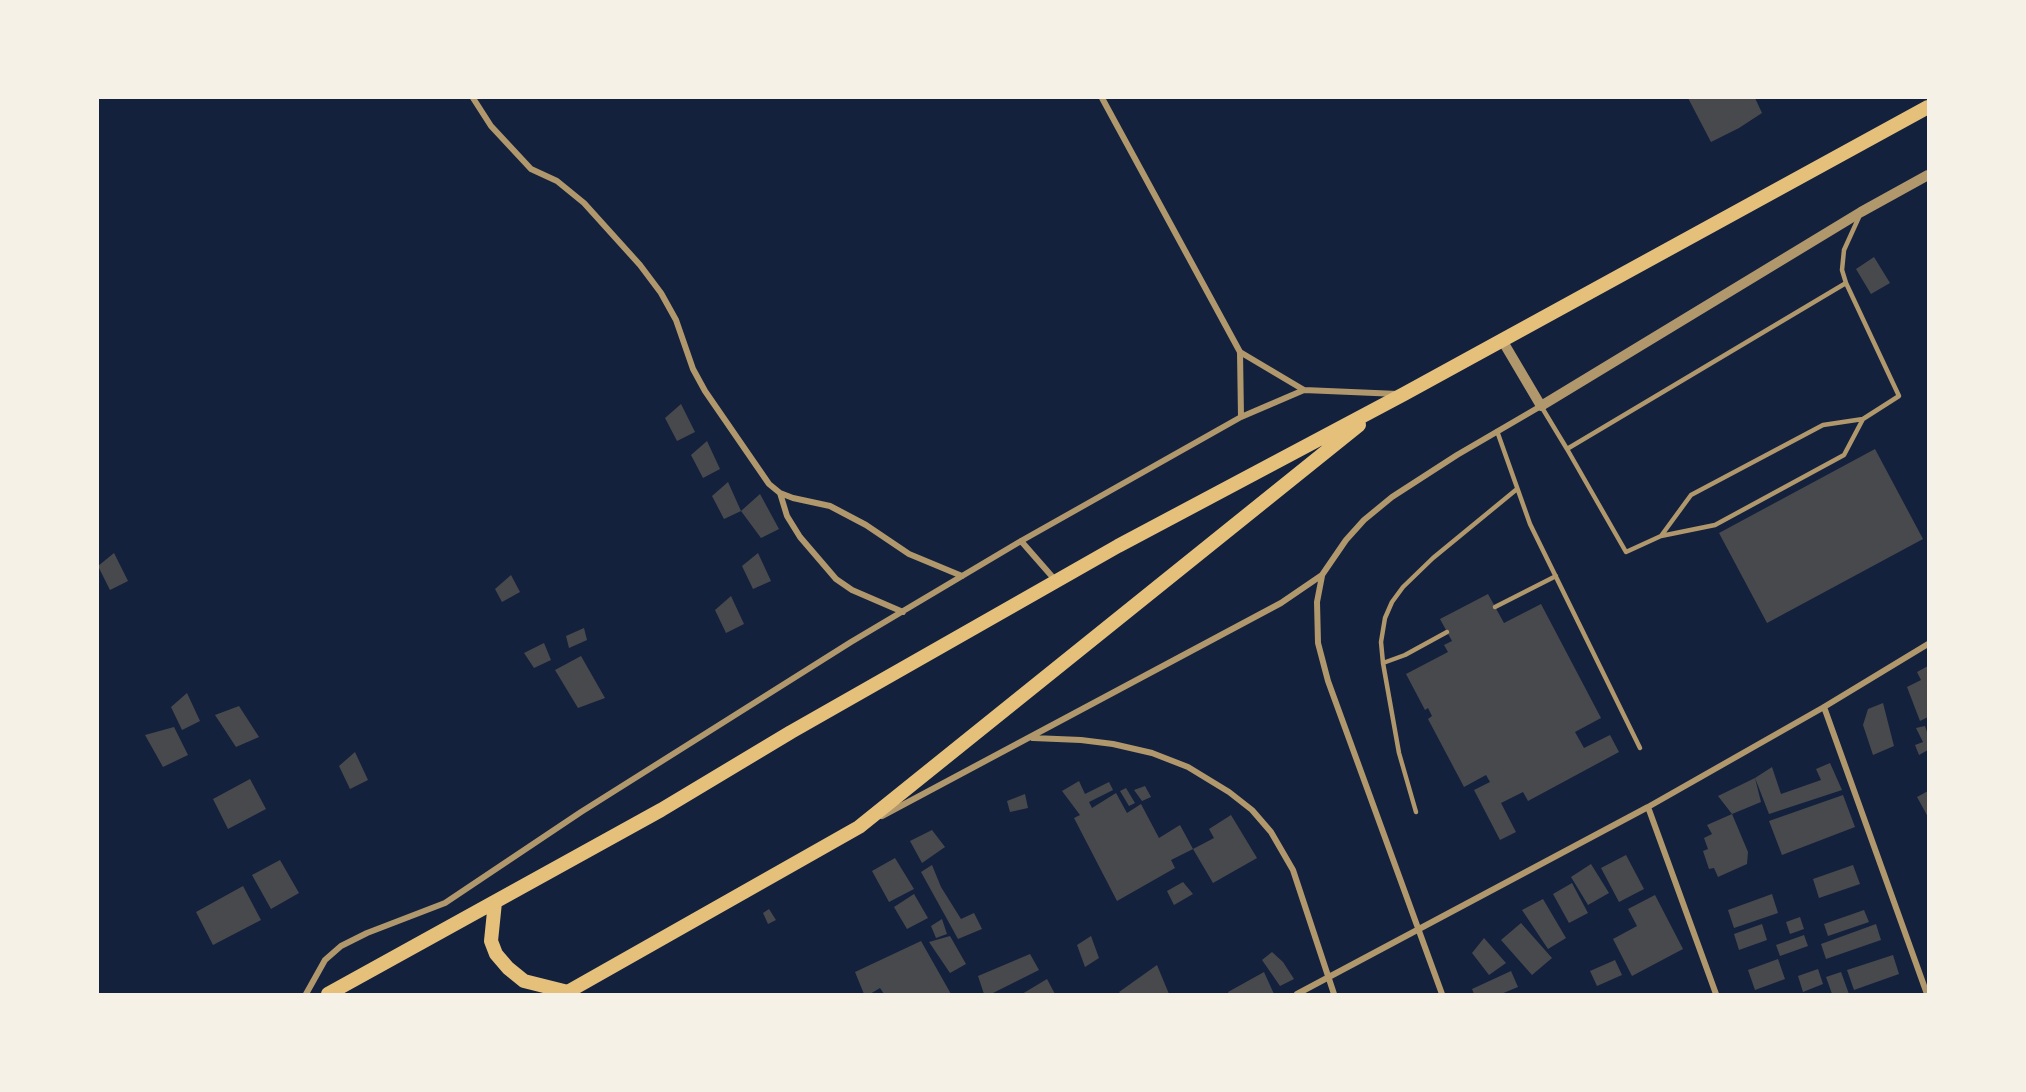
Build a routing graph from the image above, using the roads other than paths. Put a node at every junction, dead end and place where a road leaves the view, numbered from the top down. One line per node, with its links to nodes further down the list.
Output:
1 (473, 98): 18 (street)
2 (1102, 98): 8 (street)
3 (1929, 106): 7 (main road)
4 (1929, 175): 5 (street)
5 (1862, 212): 6 (lane); 12 (street)
6 (1846, 284): 14 (lane); 16 (lane)
7 (1503, 340): 10 (main road); 12 (street)
8 (1240, 352): 9 (street); 13 (street)
9 (1304, 390): 10 (street); 13 (street)
10 (1404, 394): 11 (main road)
11 (1387, 403): 24 (main road); 35 (main road)
12 (1541, 406): 15 (street); 16 (lane)
13 (1241, 417): 20 (street)
14 (1863, 419): 19 (lane); 19 (lane)
15 (1497, 431): 17 (lane); 21 (street)
16 (1567, 448): 19 (lane)
17 (1517, 489): 23 (lane); 29 (lane)
18 (780, 493): 22 (street); 26 (street)
19 (1661, 536)
20 (1021, 542): 22 (street); 24 (street)
21 (1322, 575): 31 (street); 37 (street)
22 (962, 576): 26 (street)
23 (1556, 576): 25 (lane); 32 (lane)
24 (1057, 582): 36 (main road)
25 (1495, 607)
26 (903, 612): 40 (street)
27 (1447, 632): 29 (lane)
28 (1929, 644): 30 (street)
29 (1383, 663): 34 (lane)
30 (1824, 707): 33 (street); 46 (street)
31 (1030, 738): 35 (street); 38 (street)
32 (1640, 748)
33 (1647, 807): 37 (street); 45 (street)
34 (1416, 812)
35 (859, 827): 39 (main road)
36 (495, 902): 39 (main road); 41 (main road)
37 (1418, 931): 38 (street); 44 (street)
38 (1328, 978): 42 (street); 43 (street)
39 (566, 993)
40 (306, 994)
41 (328, 994)
42 (1297, 994)
43 (1334, 994)
44 (1442, 994)
45 (1716, 994)
46 (1927, 994)

